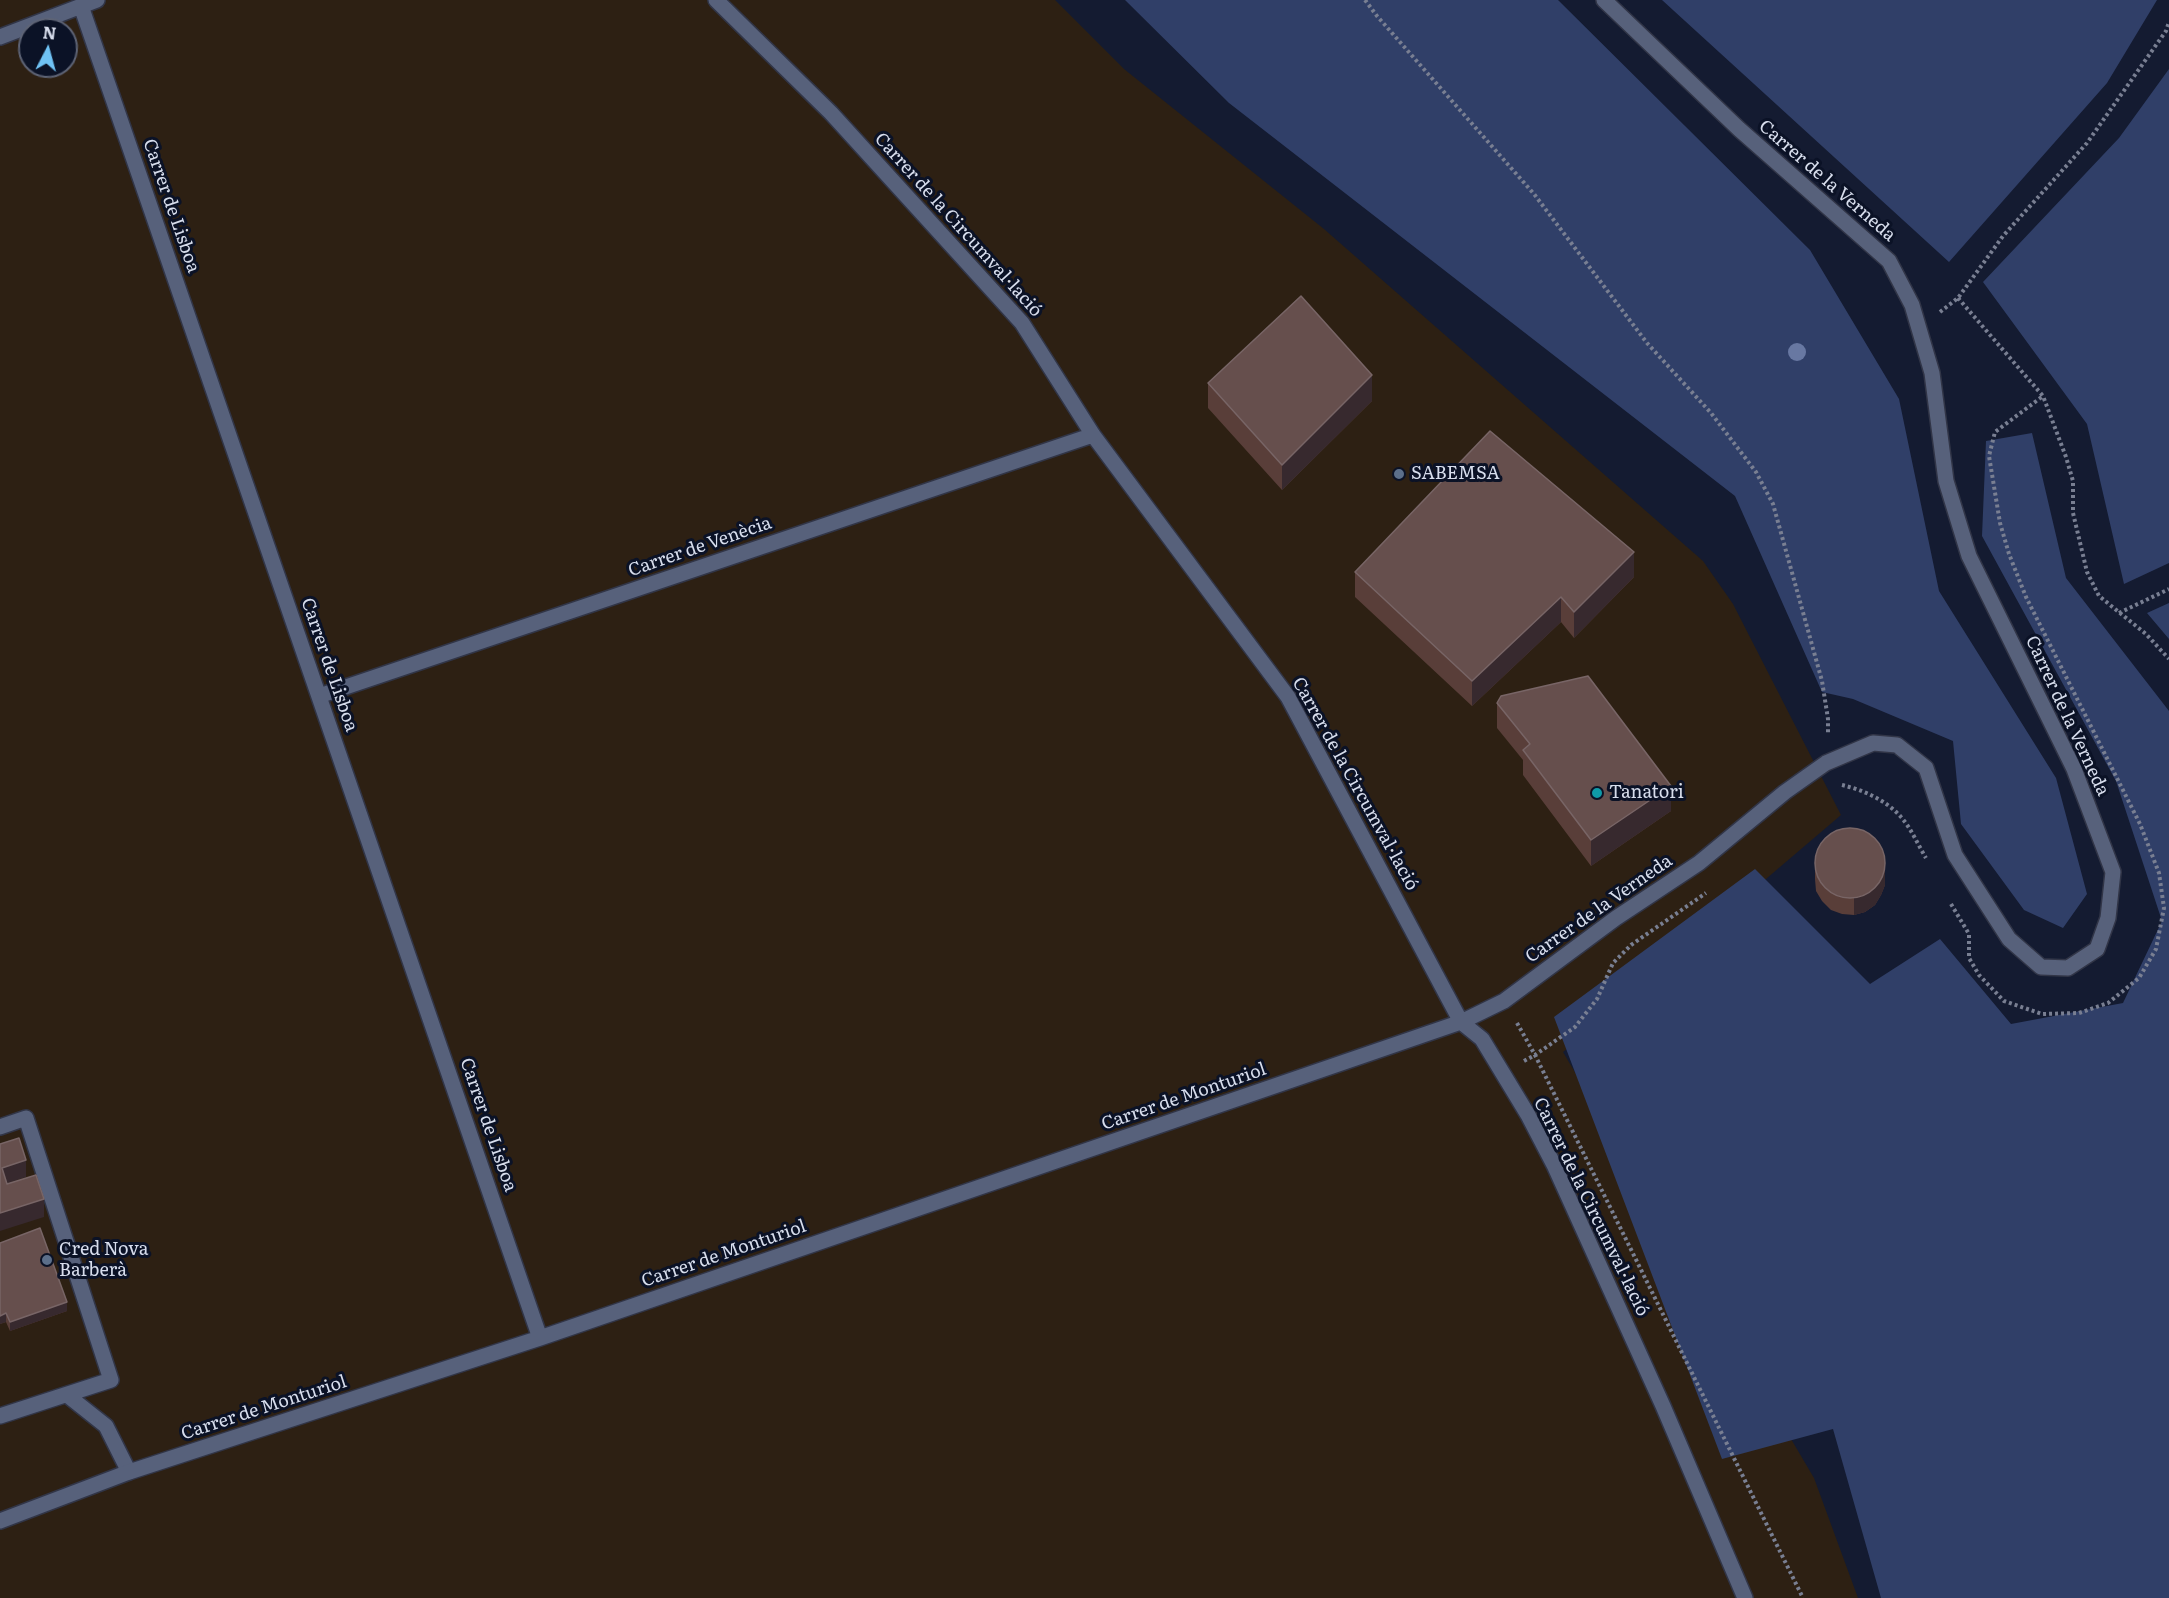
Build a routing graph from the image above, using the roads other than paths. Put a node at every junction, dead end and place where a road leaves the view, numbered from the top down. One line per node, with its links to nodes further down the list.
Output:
1 (97, 0): 4 (street)
2 (716, 0): 6 (street, Carrer de la Circumval·lació)
3 (1604, 0): 8 (street, Carrer de la Verneda)
4 (81, 6): 5 (street); 7 (street, Carrer de Lisboa)
5 (0, 37)
6 (1093, 435): 7 (street, Carrer de Venècia); 8 (street, Carrer de la Circumval·lació)
7 (319, 696): 10 (street, Carrer de Lisboa)
8 (1461, 1022): 10 (street, Carrer de Monturiol); 15 (street, Carrer de la Circumval·lació)
9 (0, 1127): 11 (street)
10 (540, 1338): 13 (street, Carrer de Monturiol)
11 (67, 1395): 12 (street); 13 (street)
12 (0, 1416)
13 (129, 1472): 14 (street, Carrer de Monturiol)
14 (0, 1521)
15 (1745, 1598)

